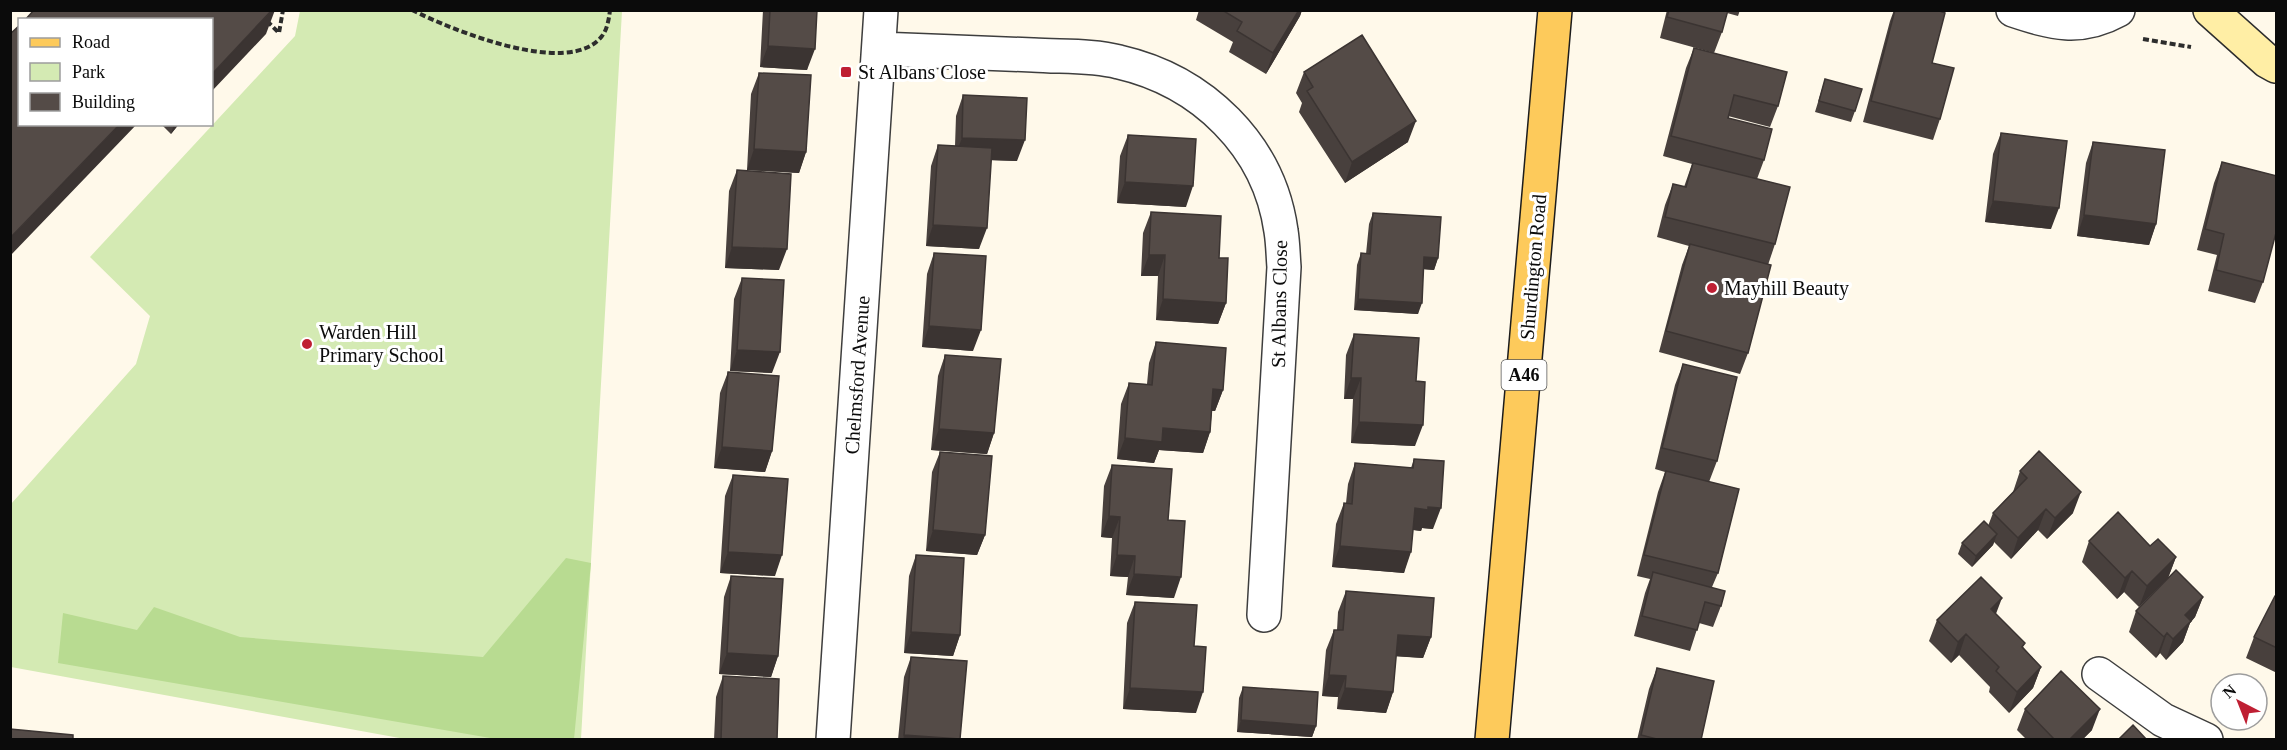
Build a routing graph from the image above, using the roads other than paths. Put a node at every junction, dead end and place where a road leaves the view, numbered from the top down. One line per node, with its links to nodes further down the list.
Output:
1 (881, 10): 6 (street, Chelmsford Avenue)
2 (1555, 10): 11 (main road, Shurdington Road / A46)
3 (2013, 10): 4 (street)
4 (2118, 10)
5 (2210, 10): 7 (street)
6 (879, 49): 8 (street, St Albans Close); 10 (street, Chelmsford Avenue)
7 (2277, 66)
8 (1264, 615)
9 (2099, 674): 12 (street)
10 (833, 740)
11 (1492, 740)
12 (2206, 740)

